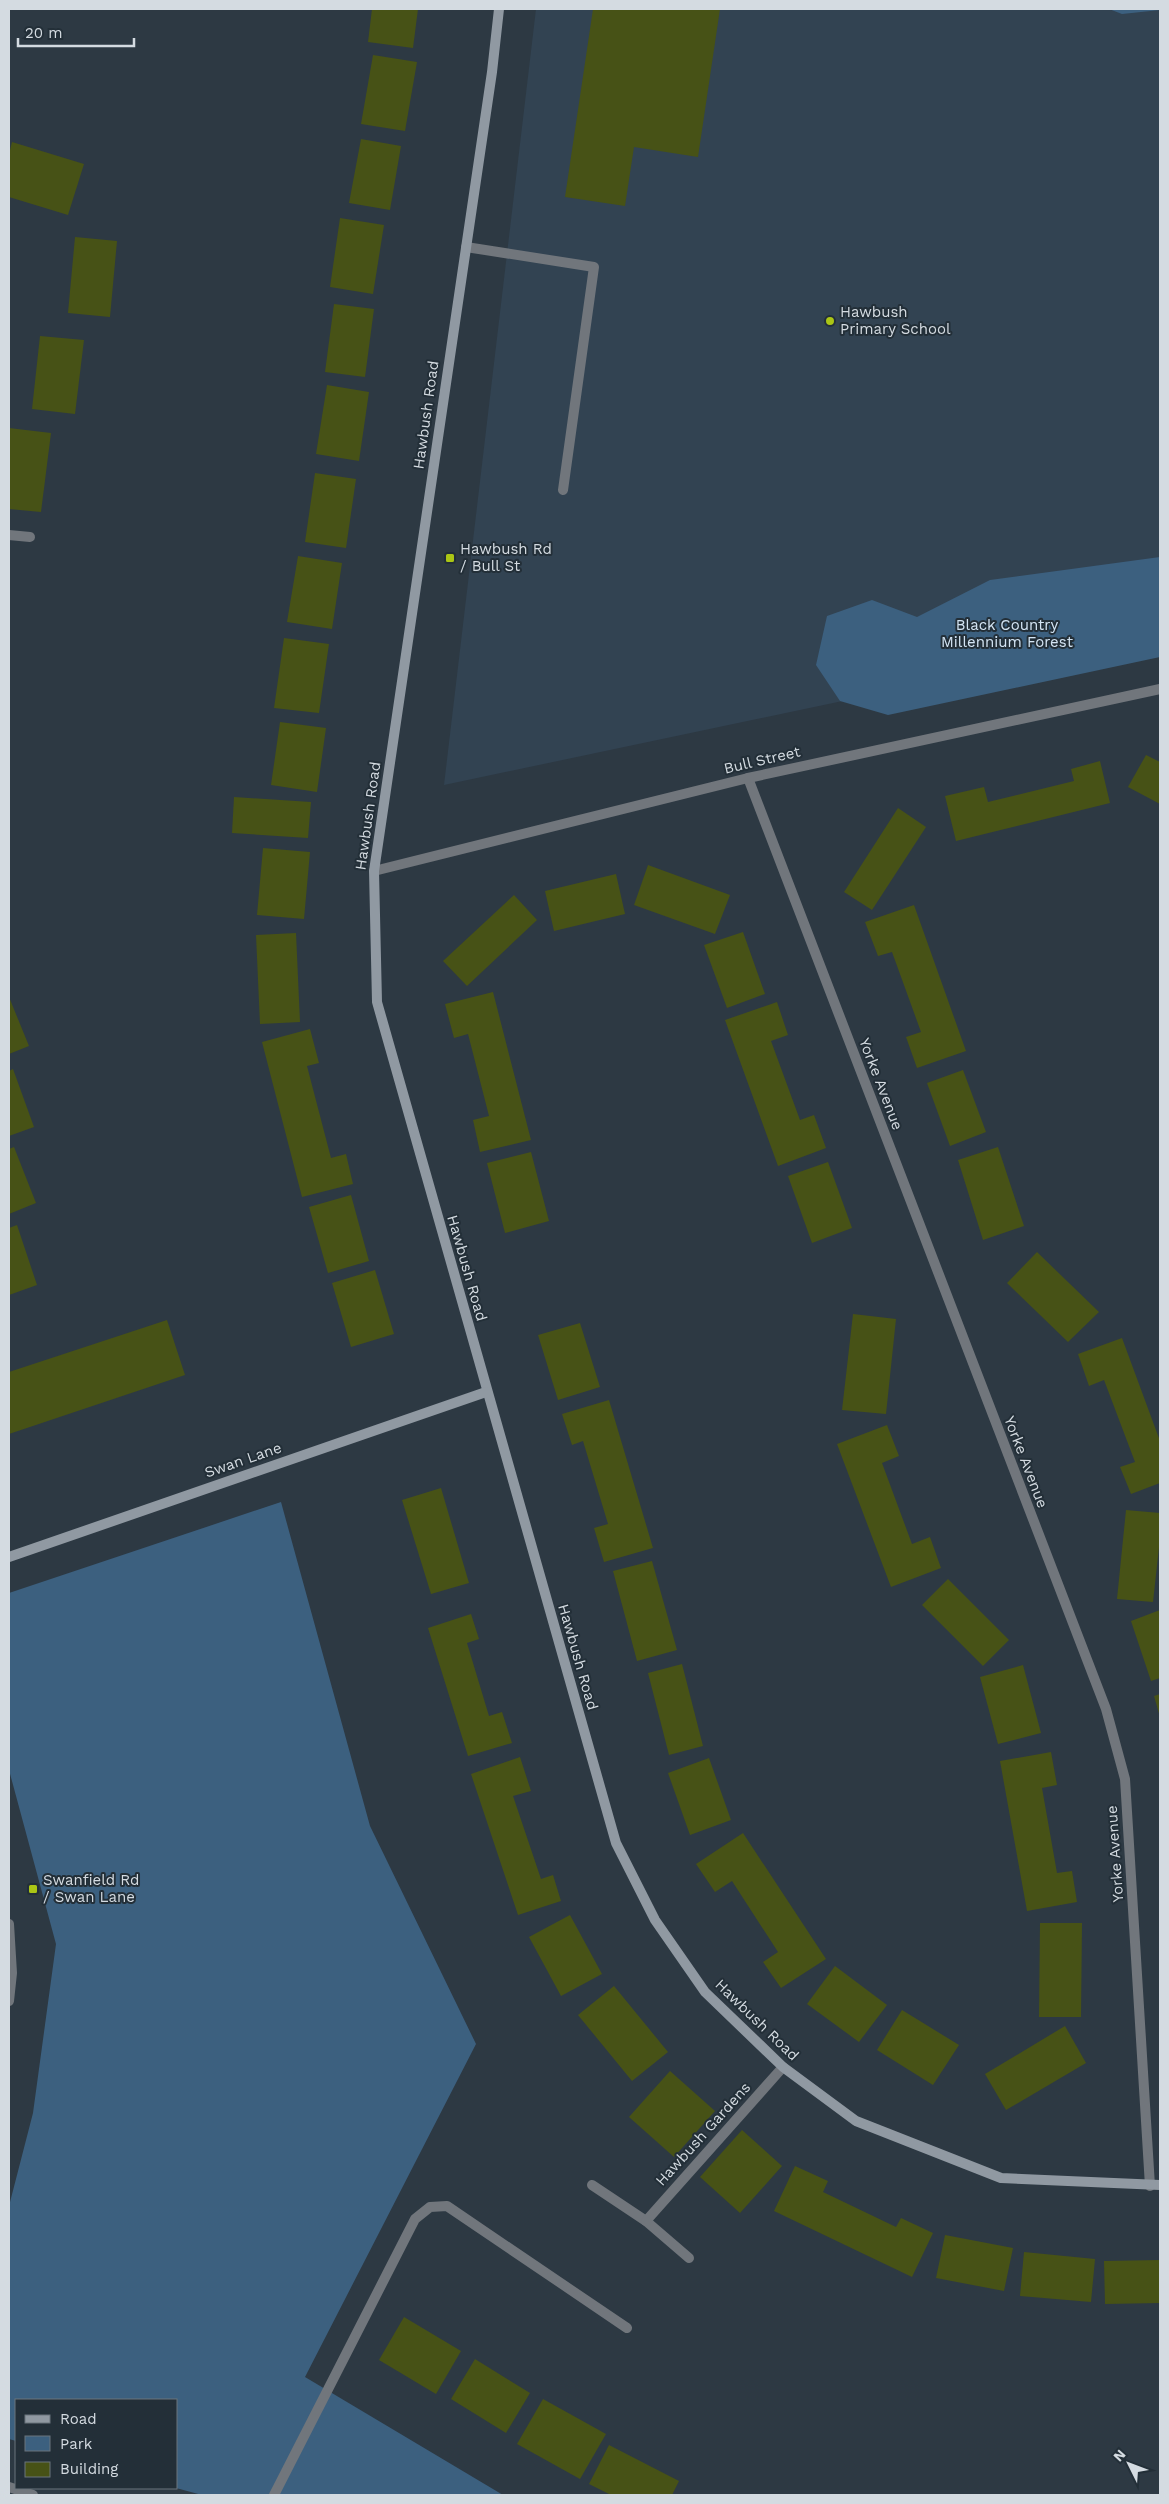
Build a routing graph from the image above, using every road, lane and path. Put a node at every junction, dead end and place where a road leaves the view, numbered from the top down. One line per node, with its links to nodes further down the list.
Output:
1 (499, 9): 2 (street, Hawbush Road)
2 (466, 247): 3 (street); 8 (street, Hawbush Road)
3 (563, 490)
4 (9, 535): 5 (street)
5 (30, 537)
6 (1160, 689): 7 (street, Bull Street)
7 (748, 778): 8 (street, Bull Street); 15 (street, Yorke Avenue)
8 (374, 871): 9 (street, Hawbush Road)
9 (486, 1392): 10 (street, Swan Lane); 13 (street, Hawbush Road)
10 (9, 1557)
11 (9, 1924): 12 (street)
12 (9, 2001)
13 (783, 2067): 15 (street, Hawbush Road); 16 (street, Hawbush Gardens)
14 (592, 2185): 16 (street)
15 (1155, 2186)
16 (646, 2221): 17 (street)
17 (689, 2258)
18 (627, 2328): 21 (street)
19 (9, 2487): 20 (street)
20 (33, 2495)
21 (274, 2495)

